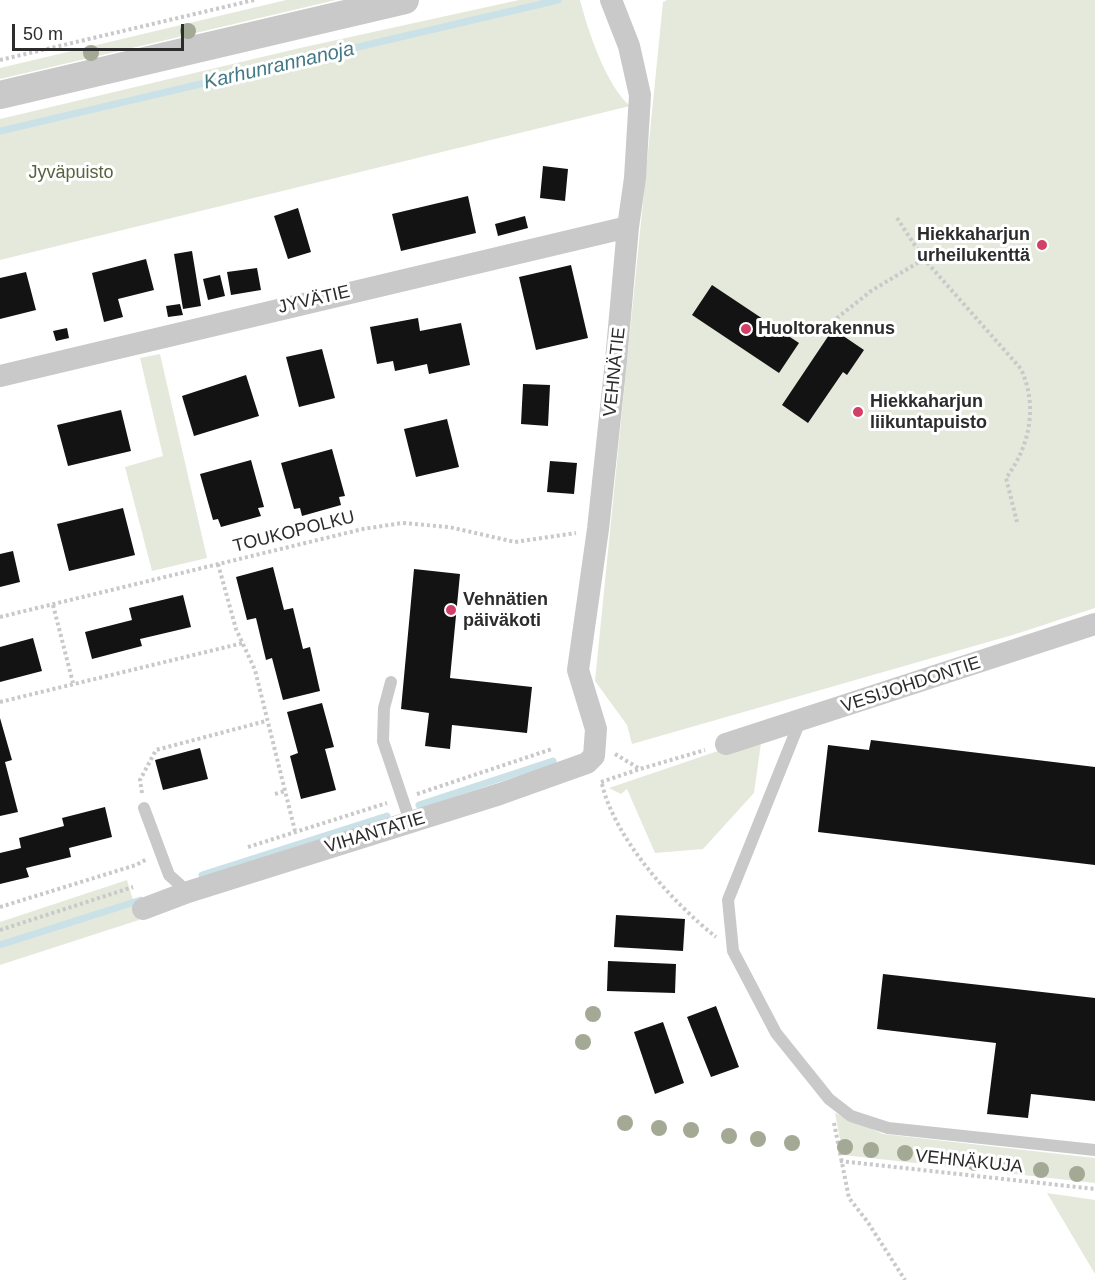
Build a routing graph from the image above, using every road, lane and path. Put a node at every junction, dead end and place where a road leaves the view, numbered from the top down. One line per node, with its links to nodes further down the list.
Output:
1 (254, 0): 4 (path)
2 (405, 0): 5 (street)
3 (611, 0): 7 (street, VEHNÄTIE)
4 (0, 60)
5 (0, 95)
6 (897, 218): 8 (path)
7 (628, 227): 10 (street, JYVÄTIE); 12 (street, VEHNÄTIE)
8 (924, 259): 9 (path); 11 (path)
9 (832, 322)
10 (0, 376)
11 (1017, 522)
12 (598, 529): 13 (path, TOUKOPOLKU); 24 (street, VEHNÄTIE)
13 (218, 564): 14 (path, TOUKOPOLKU); 17 (path)
14 (53, 605): 15 (path, TOUKOPOLKU); 19 (path)
15 (0, 617)
16 (1095, 624): 22 (street, VESIJOHDONTIE)
17 (243, 643): 19 (path); 21 (path)
18 (391, 682): 29 (lane)
19 (73, 683): 20 (path)
20 (0, 702)
21 (266, 721): 26 (path); 28 (path)
22 (800, 721): 23 (street, VESIJOHDONTIE); 35 (lane)
23 (726, 744)
24 (597, 745): 29 (street, VIHANTATIE)
25 (602, 784): 35 (path)
26 (285, 791): 27 (path); 30 (path)
27 (275, 794)
28 (144, 808): 31 (lane)
29 (410, 821): 32 (street, VIHANTATIE)
30 (295, 831)
31 (158, 852): 32 (lane); 33 (path)
32 (188, 892): 34 (street, VIHANTATIE)
33 (0, 907)
34 (143, 909)
35 (732, 951): 36 (lane)
36 (829, 1099): 37 (lane); 38 (path)
37 (1095, 1150)
38 (840, 1161): 39 (path, VEHNÄKUJA); 40 (path)
39 (1095, 1189)
40 (905, 1280)

